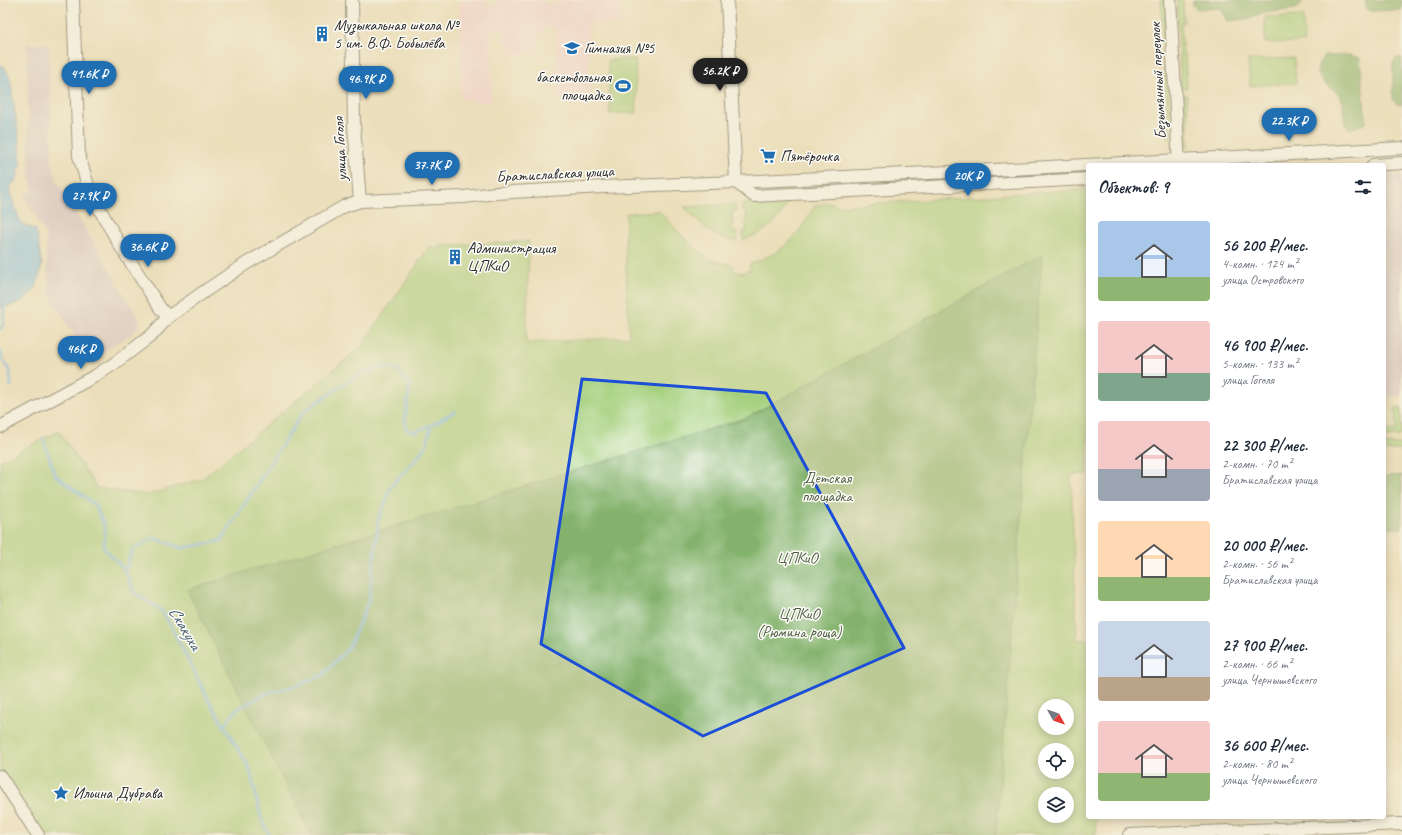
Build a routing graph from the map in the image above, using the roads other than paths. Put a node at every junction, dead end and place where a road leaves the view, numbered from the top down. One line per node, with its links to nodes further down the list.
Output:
1 (73, 0): 13 (street)
2 (352, 0): 12 (street, улица Гоголя)
3 (727, 0): 11 (street)
4 (1170, 0): 6 (street, Безымянный переулок)
5 (1402, 148): 6 (street, Братиславская улица)
6 (1178, 163)
7 (1402, 163): 8 (street)
8 (1386, 164)
9 (1086, 167): 11 (street, Братиславская улица)
10 (1086, 179): 11 (street)
11 (736, 182): 12 (street, Братиславская улица)
12 (360, 201): 13 (street, Братиславская улица)
13 (168, 317): 14 (street, Братиславская улица)
14 (0, 427)
15 (0, 776): 17 (street)
16 (1402, 824): 18 (street)
17 (38, 835)
18 (1129, 835)

